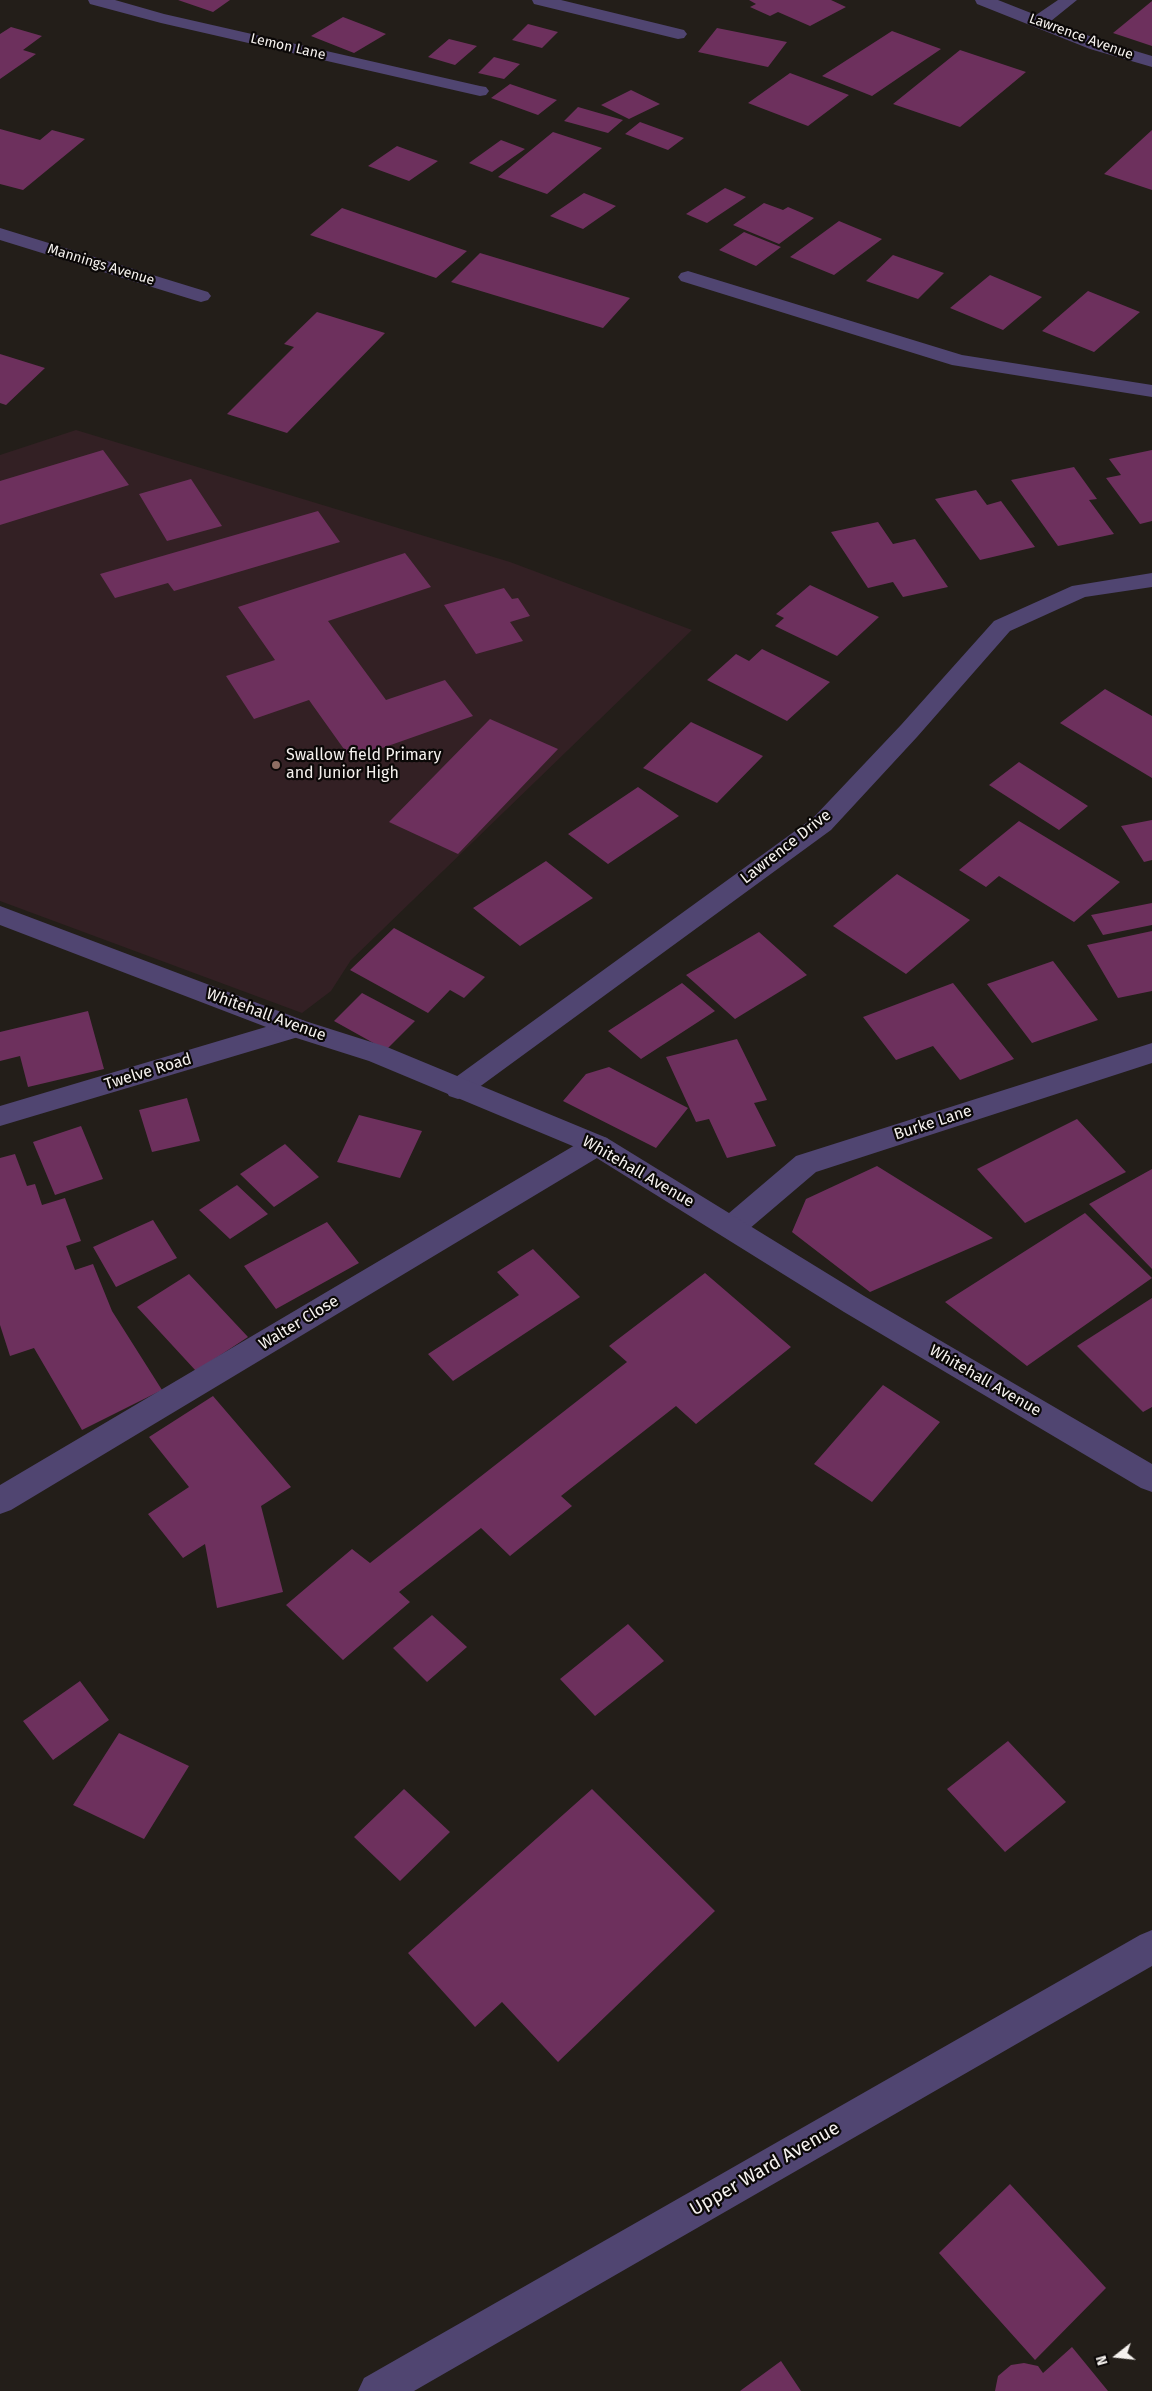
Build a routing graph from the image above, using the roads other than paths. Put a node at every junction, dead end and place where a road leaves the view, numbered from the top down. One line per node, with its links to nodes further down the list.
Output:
1 (96, 0): 8 (street, Lemon Lane)
2 (540, 0): 6 (street)
3 (983, 0): 5 (street, Lawrence Avenue)
4 (1069, 0): 5 (street)
5 (1038, 22): 7 (street, Lawrence Avenue)
6 (678, 34)
7 (1152, 62)
8 (480, 91)
9 (0, 234): 11 (street, Mannings Avenue)
10 (688, 277): 12 (street)
11 (201, 296)
12 (1152, 391)
13 (1152, 580): 17 (street, Lawrence Drive)
14 (0, 915): 15 (street, Whitehall Avenue)
15 (296, 1028): 17 (street, Whitehall Avenue); 18 (street, Twelve Road)
16 (1152, 1053): 20 (street, Burke Lane)
17 (458, 1089): 19 (street, Whitehall Avenue)
18 (0, 1116)
19 (598, 1145): 20 (street, Whitehall Avenue); 22 (street, Walter Close)
20 (732, 1227): 21 (street, Whitehall Avenue)
21 (1152, 1479)
22 (0, 1501)
23 (1152, 1947): 24 (street, Upper Ward Avenue)
24 (377, 2391)

